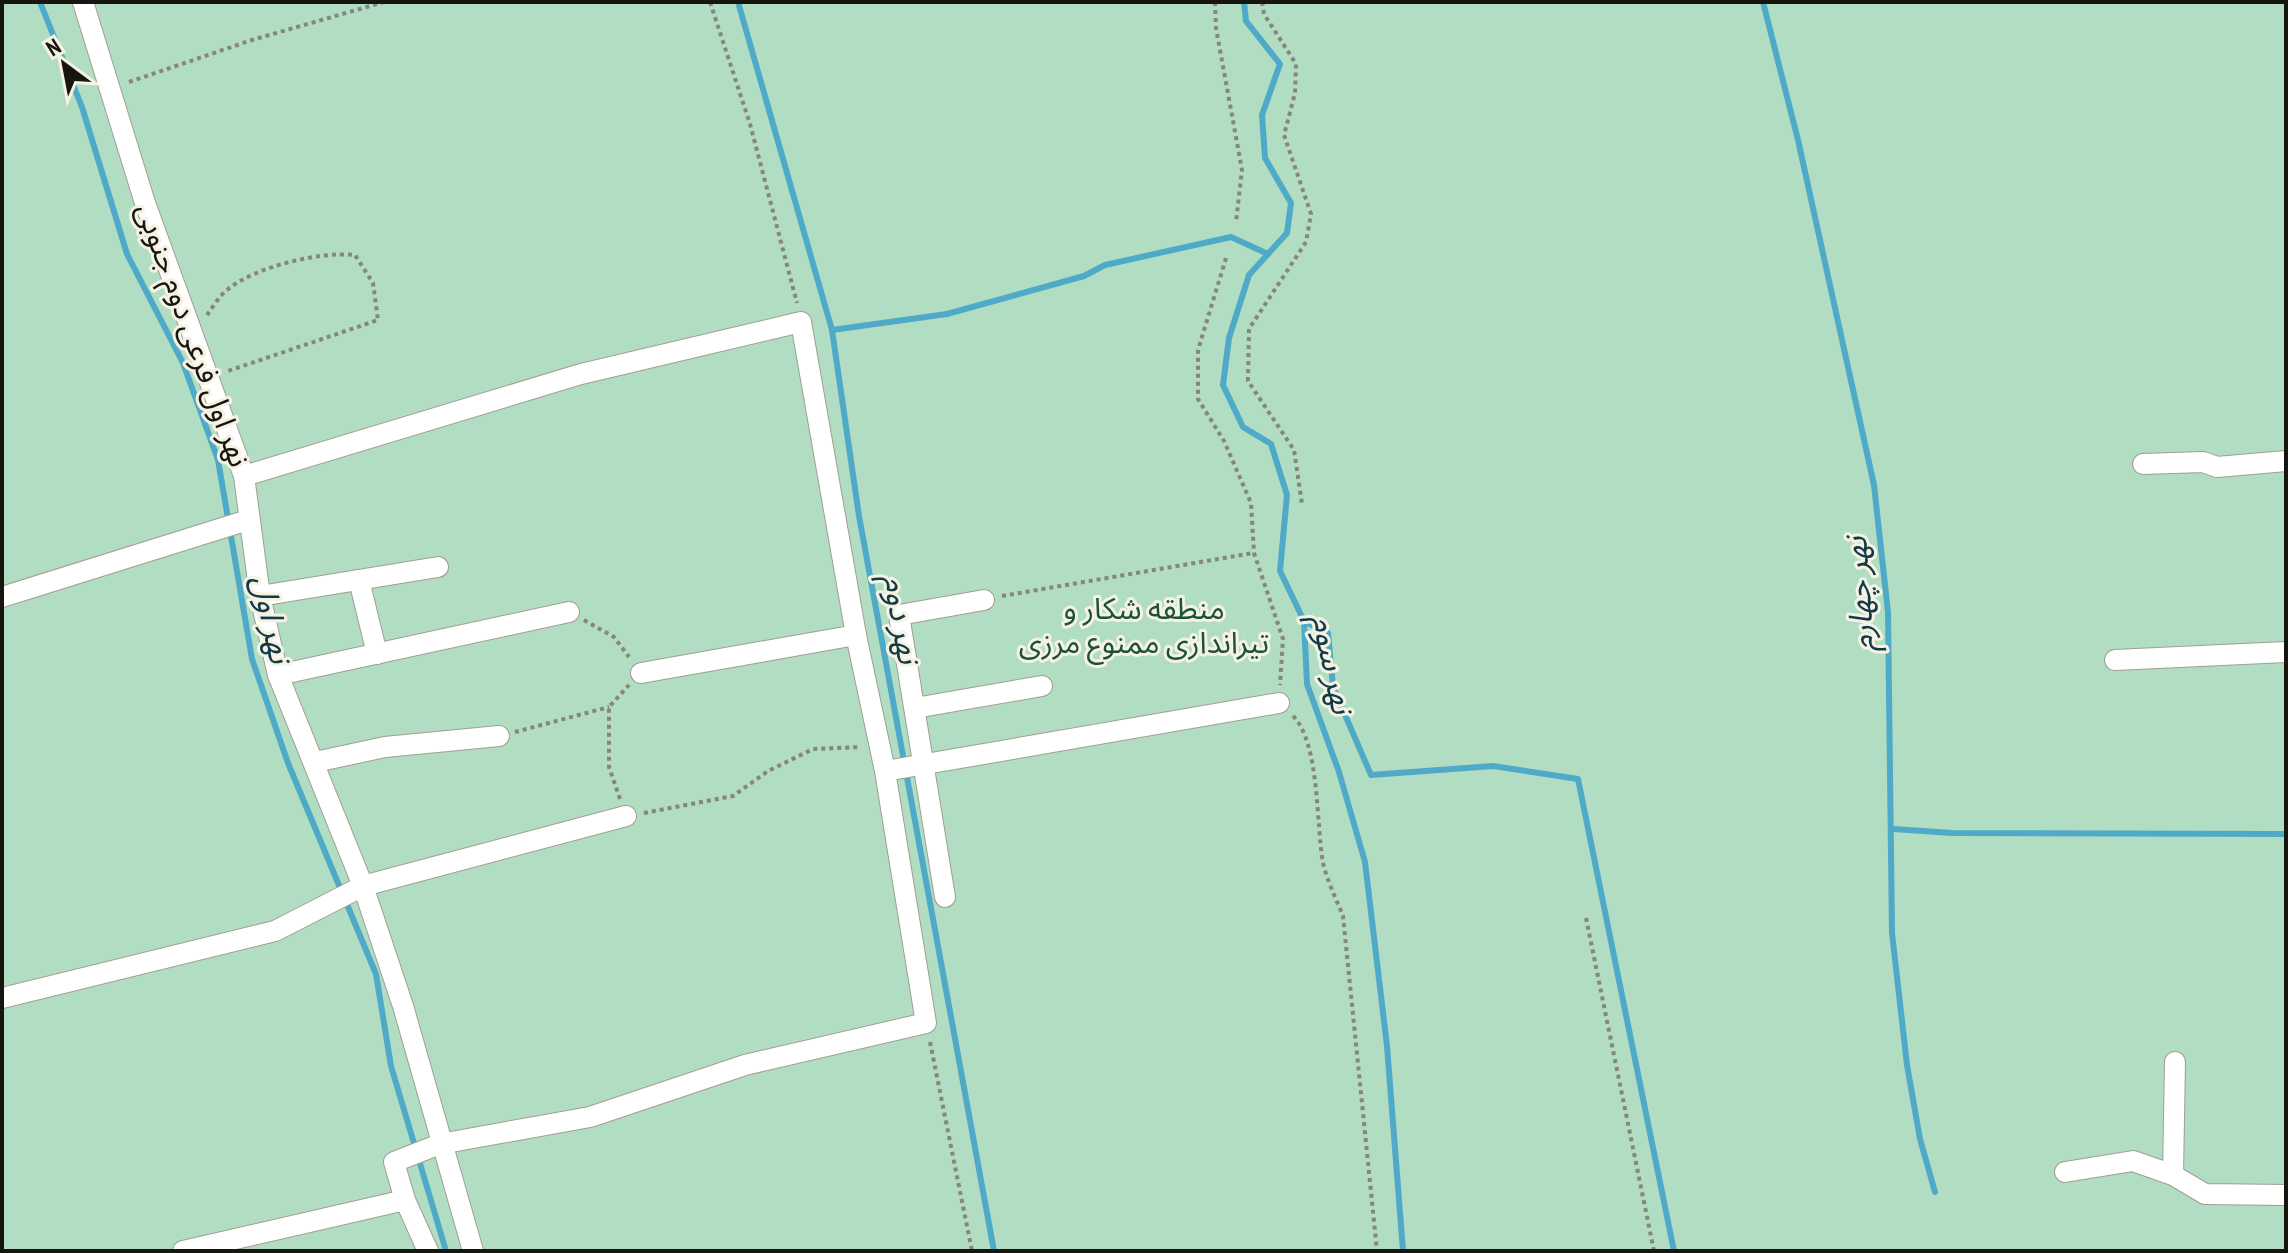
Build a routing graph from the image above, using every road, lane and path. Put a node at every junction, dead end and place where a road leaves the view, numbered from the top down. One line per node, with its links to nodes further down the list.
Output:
1 (83, 2): 6 (street, نهر اول فرعی دوم جنوبی)
2 (384, 2): 6 (path)
3 (710, 2): 9 (path)
4 (1215, 2): 7 (path)
5 (1262, 2): 15 (path)
6 (111, 88): 10 (street, نهر اول فرعی دوم جنوبی)
7 (1236, 222)
8 (1226, 258): 17 (path)
9 (801, 322): 14 (street); 24 (street)
10 (193, 333): 11 (street, نهر اول فرعی دوم جنوبی); 11 (path)
11 (209, 378): 14 (street, نهر اول فرعی دوم جنوبی)
12 (2286, 461): 13 (street)
13 (2143, 464)
14 (244, 476): 16 (street, نهر اول فرعی دوم جنوبی)
15 (1302, 504)
16 (243, 521): 20 (street, نهر اول فرعی دوم جنوبی); 21 (street)
17 (1254, 553): 22 (path); 31 (path)
18 (438, 567): 19 (street)
19 (359, 580): 20 (street); 26 (street)
20 (260, 596): 29 (street, نهر اول فرعی دوم جنوبی)
21 (2, 597)
22 (984, 600): 33 (street)
23 (569, 612): 26 (street); 28 (path)
24 (856, 635): 28 (street); 35 (street)
25 (2286, 652): 27 (street)
26 (377, 654): 29 (street)
27 (2115, 660)
28 (641, 673): 32 (path)
29 (278, 675): 36 (street, نهر اول فرعی دوم جنوبی)
30 (1042, 686): 33 (street)
31 (1279, 703): 37 (street); 55 (path)
32 (609, 707): 34 (path); 39 (path)
33 (915, 708): 37 (street)
34 (499, 736): 36 (street)
35 (879, 746): 38 (street); 39 (path)
36 (315, 762): 40 (street, نهر اول فرعی دوم جنوبی)
37 (921, 765): 38 (street); 41 (street)
38 (891, 770): 44 (street)
39 (626, 816): 40 (street)
40 (358, 889): 43 (street); 46 (street, نهر اول فرعی دوم جنوبی)
41 (945, 897)
42 (1586, 918): 56 (path)
43 (2, 998)
44 (926, 1023): 46 (street); 54 (path)
45 (2175, 1062): 48 (street)
46 (435, 1146): 50 (street); 53 (street, نهر اول فرعی دوم جنوبی)
47 (2065, 1172): 48 (street)
48 (2173, 1175): 49 (street)
49 (2286, 1195)
50 (405, 1200): 51 (street); 52 (street)
51 (183, 1251)
52 (428, 1251)
53 (473, 1251)
54 (972, 1251)
55 (1377, 1251)
56 (1654, 1251)

